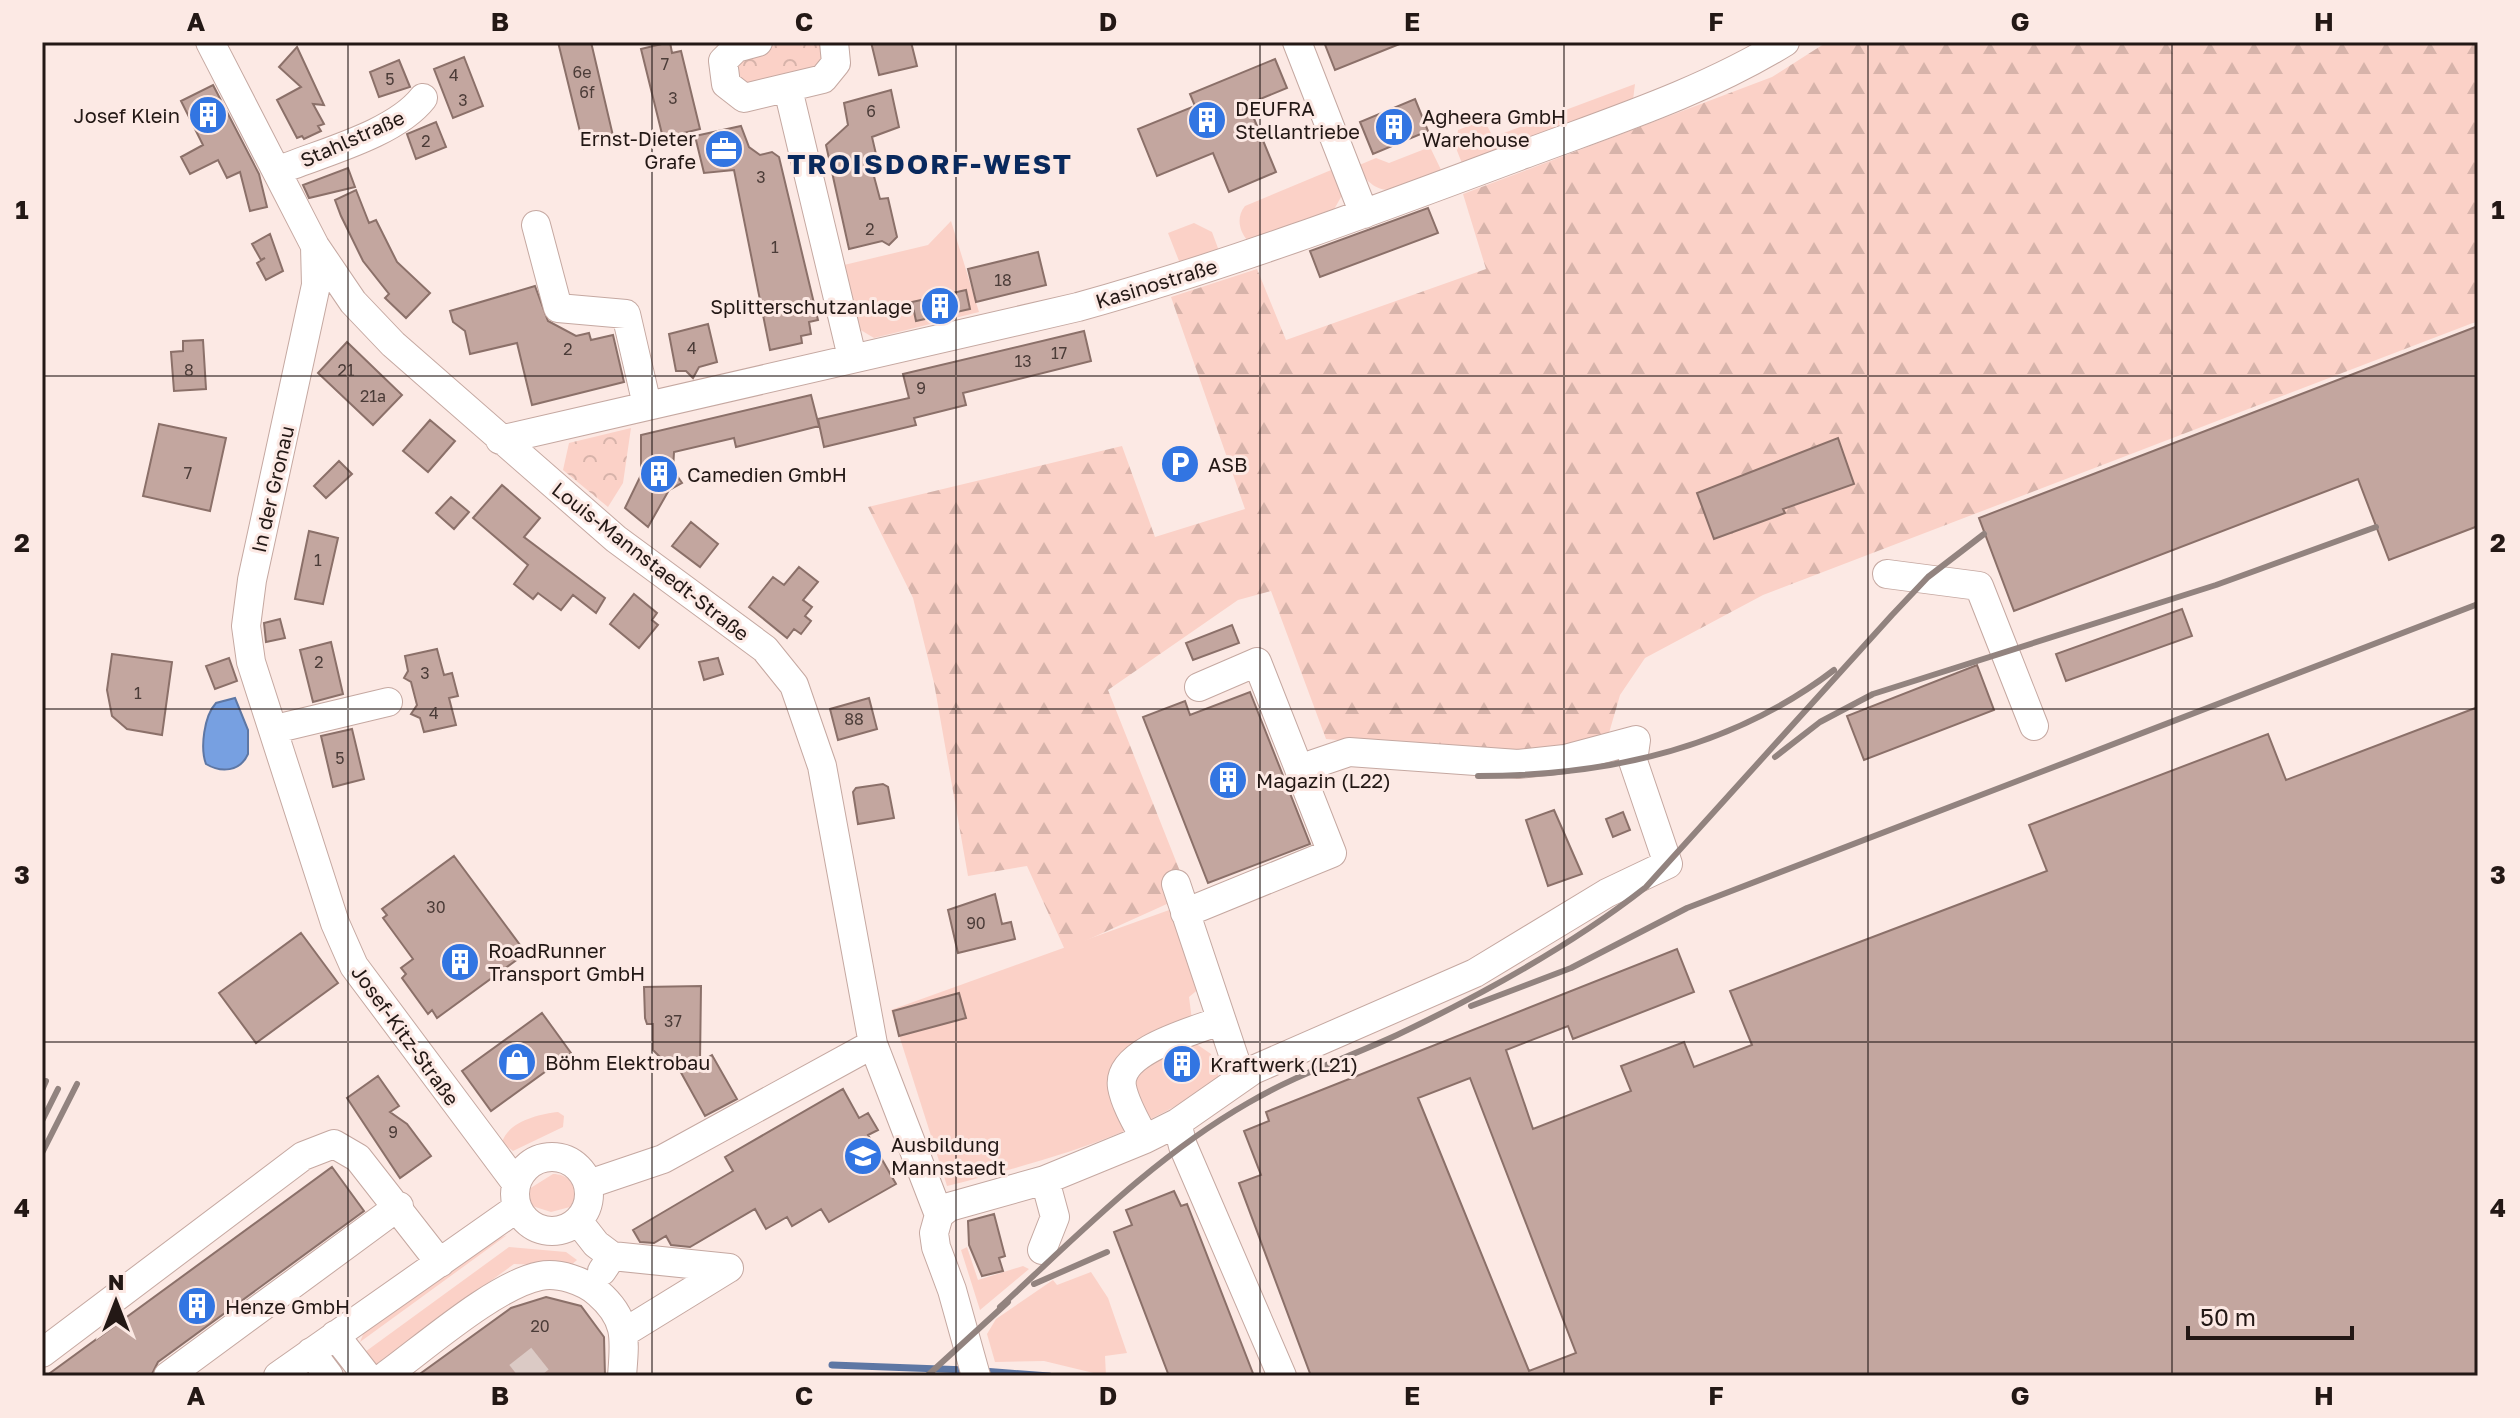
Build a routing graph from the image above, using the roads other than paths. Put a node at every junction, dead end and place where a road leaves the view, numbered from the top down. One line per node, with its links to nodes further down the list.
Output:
1 (210, 42): 8 (street, Louis-Mannstaedt-Straße)
2 (758, 42): 6 (street)
3 (834, 42): 6 (street)
4 (1297, 42): 9 (street)
5 (1785, 42): 9 (street, Kasinostraße)
6 (788, 89): 12 (street)
7 (423, 98): 8 (street, Stahlstraße)
8 (277, 171): 11 (street, Louis-Mannstaedt-Straße)
9 (1364, 214): 12 (street, Kasinostraße)
10 (536, 225): 13 (street)
11 (315, 246): 14 (street, Louis-Mannstaedt-Straße); 19 (street, In der Gronau)
12 (852, 357): 13 (street, Kasinostraße)
13 (647, 405): 14 (street, Kasinostraße)
14 (500, 440): 25 (street, Louis-Mannstaedt-Straße)
15 (1887, 574): 18 (street)
16 (1199, 687): 20 (street)
17 (388, 702): 19 (street)
18 (2034, 726)
19 (275, 729): 21 (street, In der Gronau)
20 (1299, 769): 23 (street); 26 (street)
21 (305, 828): 31 (street, Josef-Kitz-Straße)
22 (1176, 884): 23 (street)
23 (1185, 913): 24 (street)
24 (1220, 1021): 26 (street); 28 (street)
25 (873, 1044): 30 (street); 33 (street, Louis-Mannstaedt-Straße)
26 (1241, 1078): 27 (street)
27 (1177, 1123): 28 (street); 50 (street)
28 (1145, 1139): 29 (street)
29 (1045, 1180): 33 (street); 35 (street)
30 (589, 1184): 31 (street); 34 (street)
31 (517, 1196): 34 (street); 37 (street)
32 (399, 1206): 37 (street); 41 (street); 43 (street)
33 (939, 1215): 42 (street)
34 (578, 1221): 36 (street)
35 (1042, 1250)
36 (612, 1256): 38 (street); 39 (street)
37 (440, 1263): 40 (street)
38 (591, 1287): 39 (street); 48 (street)
39 (625, 1332): 49 (street)
40 (323, 1343): 44 (street); 45 (street); 46 (street); 47 (street)
41 (42, 1353)
42 (974, 1367)
43 (168, 1376)
44 (278, 1376)
45 (329, 1376)
46 (349, 1376)
47 (367, 1376)
48 (385, 1376)
49 (622, 1376)
50 (1282, 1376)

